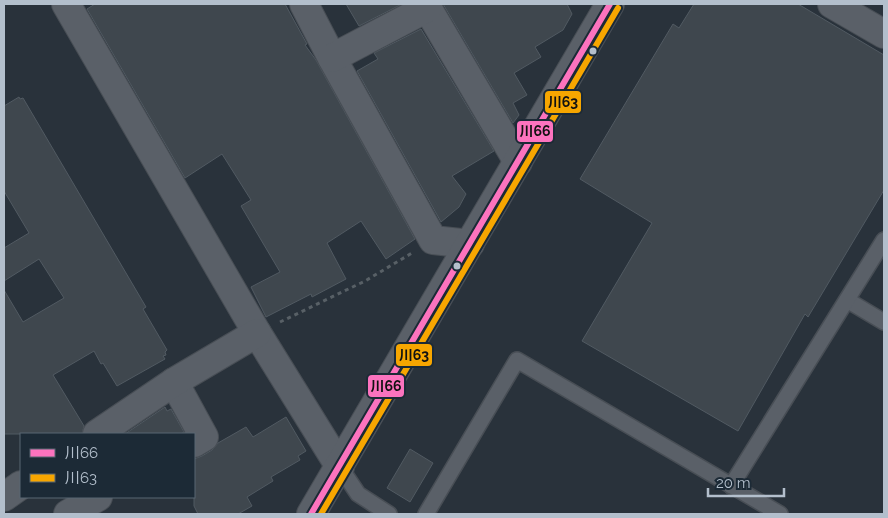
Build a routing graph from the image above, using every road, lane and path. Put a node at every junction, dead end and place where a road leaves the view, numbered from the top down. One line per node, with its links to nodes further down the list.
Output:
1 (66, 4): 14 (street)
2 (304, 4): 7 (street)
3 (832, 4): 6 (street)
4 (426, 6): 7 (street); 8 (street)
5 (603, 7): 8 (street)
6 (884, 34)
7 (332, 58): 9 (street)
8 (518, 162): 11 (street)
9 (433, 240): 11 (street); 14 (path)
10 (884, 240): 12 (lane)
11 (470, 244): 18 (street)
12 (847, 300): 13 (lane); 20 (lane)
13 (884, 322)
14 (257, 333): 15 (street); 18 (street)
15 (174, 382): 16 (street); 17 (street)
16 (98, 433)
17 (195, 442)
18 (340, 467): 24 (street); 25 (lane)
19 (20, 486): 21 (street)
20 (731, 486): 26 (lane); 27 (lane)
21 (4, 496)
22 (96, 498): 23 (street)
23 (68, 514)
24 (311, 514)
25 (389, 514)
26 (426, 514)
27 (780, 514)

